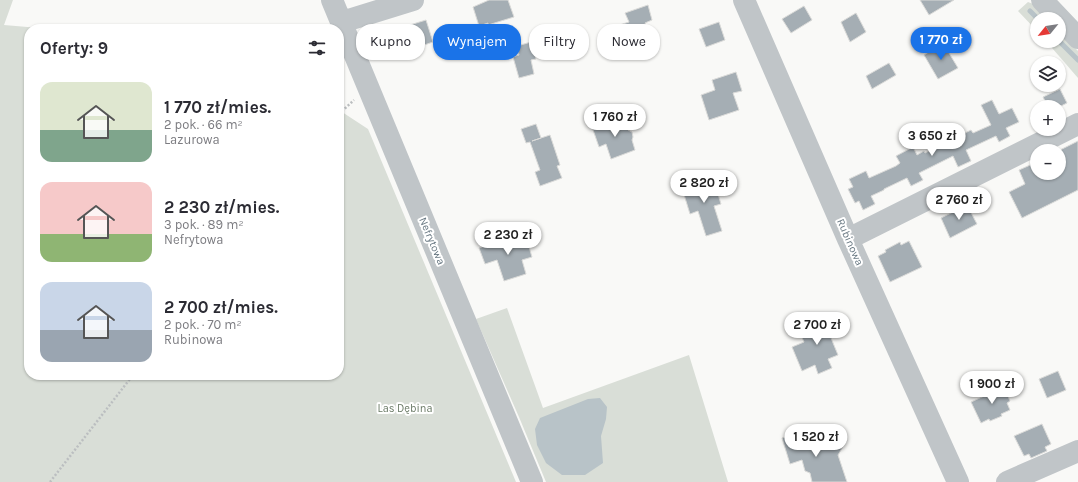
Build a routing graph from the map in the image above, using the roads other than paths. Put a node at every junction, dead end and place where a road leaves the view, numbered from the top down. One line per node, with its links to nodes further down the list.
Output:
1 (332, 0): 5 (street, Nefrytowa)
2 (413, 0): 5 (street)
3 (744, 0): 9 (street, Rubinowa)
4 (1042, 0): 7 (street)
5 (342, 22)
6 (344, 27): 11 (street, Nefrytowa)
7 (1078, 38)
8 (1078, 124): 9 (street)
9 (848, 239): 12 (street, Rubinowa)
10 (1078, 451): 13 (street)
11 (532, 482)
12 (958, 482)
13 (1008, 482)

